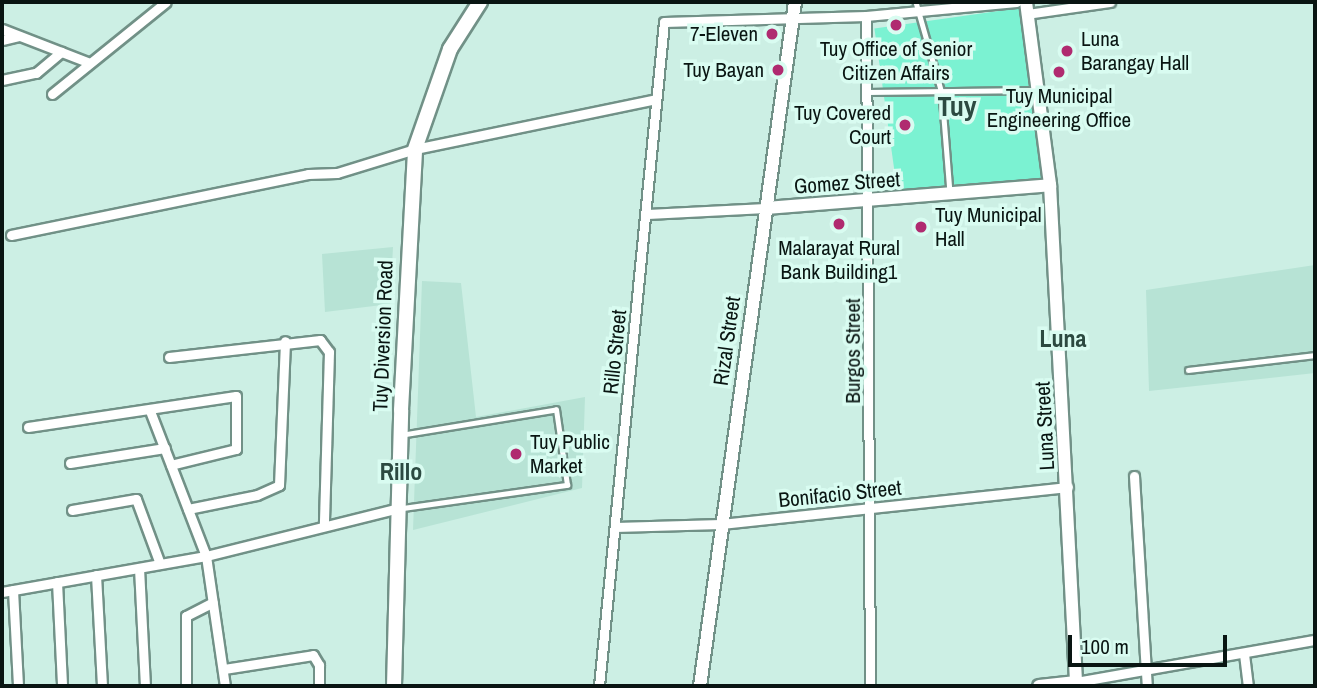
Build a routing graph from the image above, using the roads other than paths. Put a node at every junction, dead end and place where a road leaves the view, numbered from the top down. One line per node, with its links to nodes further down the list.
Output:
1 (166, 2): 14 (street)
2 (796, 2): 9 (street, Rizal Street)
3 (1016, 2): 6 (street)
4 (1110, 2): 7 (street)
5 (478, 3): 21 (main road, Tuy Diversion Road)
6 (916, 6): 8 (street); 18 (lane)
7 (1027, 8): 16 (street, Luna Street)
8 (866, 16): 9 (street); 17 (street, Burgos Street)
9 (793, 18): 20 (street, Rillo Street); 25 (street, Rizal Street)
10 (2, 29): 11 (street)
11 (19, 36): 12 (street); 13 (street)
12 (2, 40)
13 (61, 52): 14 (street); 15 (street)
14 (90, 63): 19 (street)
15 (2, 80)
16 (1037, 90): 18 (lane); 22 (street, Luna Street)
17 (869, 92): 18 (lane); 24 (street, Burgos Street)
18 (942, 93): 23 (lane)
19 (52, 94)
20 (656, 99): 21 (street); 26 (street, Rillo Street)
21 (415, 149): 27 (street); 34 (main road, Tuy Diversion Road)
22 (1050, 185): 23 (street, Gomez Street); 39 (street, Luna Street)
23 (950, 194): 24 (street, Gomez Street)
24 (870, 201): 25 (street, Gomez Street); 41 (street, Burgos Street)
25 (765, 208): 26 (street, Gomez Street); 44 (street, Rizal Street)
26 (647, 214): 46 (street, Rillo Street)
27 (10, 235)
28 (285, 341): 30 (street); 42 (street); 45 (street)
29 (1315, 355): 31 (lane)
30 (169, 357)
31 (1188, 370)
32 (150, 411): 33 (street); 35 (street); 37 (street)
33 (29, 427)
34 (400, 436): 40 (main road, Tuy Diversion Road); 40 (lane)
35 (164, 448): 36 (street); 37 (street)
36 (70, 463)
37 (171, 465): 42 (street)
38 (1134, 476): 58 (street)
39 (1068, 487): 41 (street, Bonifacio Street); 59 (street, Luna Street)
40 (398, 508): 45 (street); 67 (main road, Tuy Diversion Road)
41 (870, 508): 44 (street, Bonifacio Street); 70 (street, Burgos Street)
42 (188, 509): 47 (street)
43 (72, 510): 48 (street)
44 (721, 524): 46 (street, Bonifacio Street); 69 (street, Rizal Street)
45 (324, 526): 47 (street)
46 (615, 527): 68 (street, Rillo Street)
47 (206, 556): 48 (street); 54 (street)
48 (160, 564): 49 (street)
49 (139, 568): 50 (street); 63 (street)
50 (96, 575): 51 (street); 62 (street)
51 (57, 582): 52 (street); 61 (street)
52 (13, 590): 53 (street); 60 (street)
53 (2, 592)
54 (213, 602): 57 (street); 64 (street)
55 (1315, 640): 56 (street)
56 (1244, 654): 58 (street); 73 (street)
57 (224, 669): 65 (street); 66 (street)
58 (1146, 672): 59 (street); 72 (street)
59 (1076, 684): 71 (street)
60 (18, 686)
61 (62, 686)
62 (102, 686)
63 (145, 686)
64 (186, 686)
65 (225, 686)
66 (319, 686)
67 (394, 686)
68 (599, 686)
69 (700, 686)
70 (870, 686)
71 (1039, 686)
72 (1147, 686)
73 (1248, 686)

